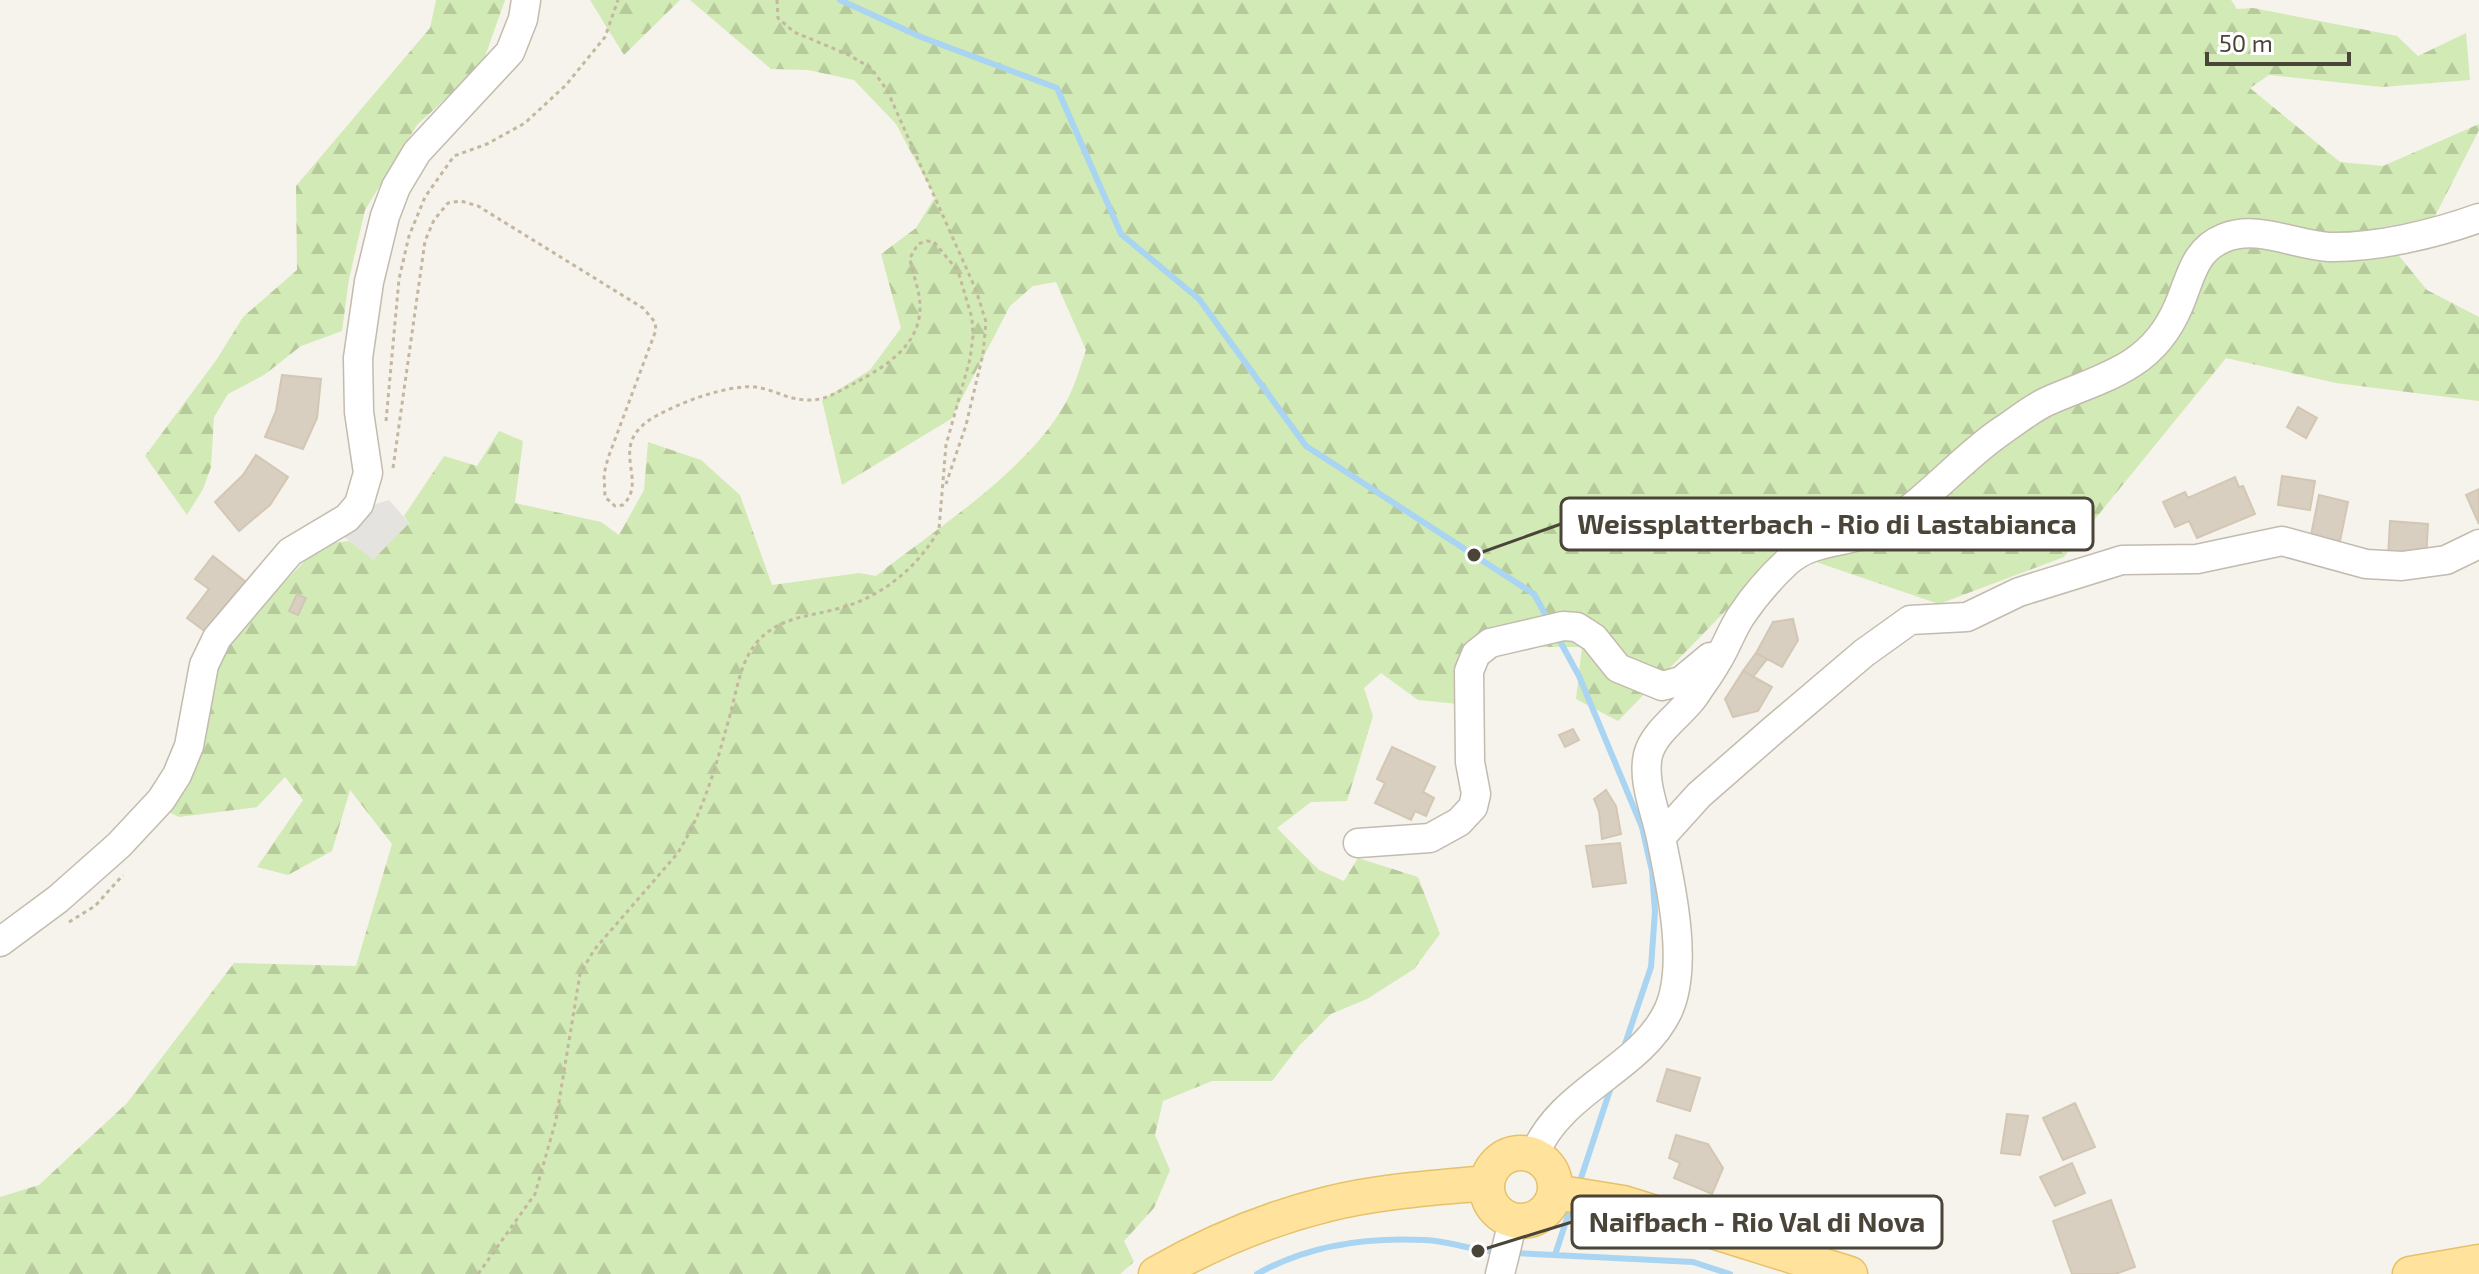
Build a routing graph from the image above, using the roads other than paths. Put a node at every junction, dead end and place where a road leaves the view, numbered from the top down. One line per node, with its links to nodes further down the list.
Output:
1 (526, 0): 7 (street)
2 (2479, 218): 4 (street)
3 (2479, 544): 5 (street)
4 (1719, 660): 5 (street); 6 (street)
5 (1661, 837): 8 (street)
6 (1358, 843)
7 (0, 942)
8 (1534, 1155): 9 (main road); 10 (main road)
9 (1487, 1183): 11 (main road); 14 (main road)
10 (1569, 1194): 11 (main road); 15 (main road)
11 (1511, 1231): 13 (street)
12 (2479, 1262): 16 (main road)
13 (1500, 1271)
14 (1156, 1274)
15 (1850, 1274)
16 (2410, 1274)

